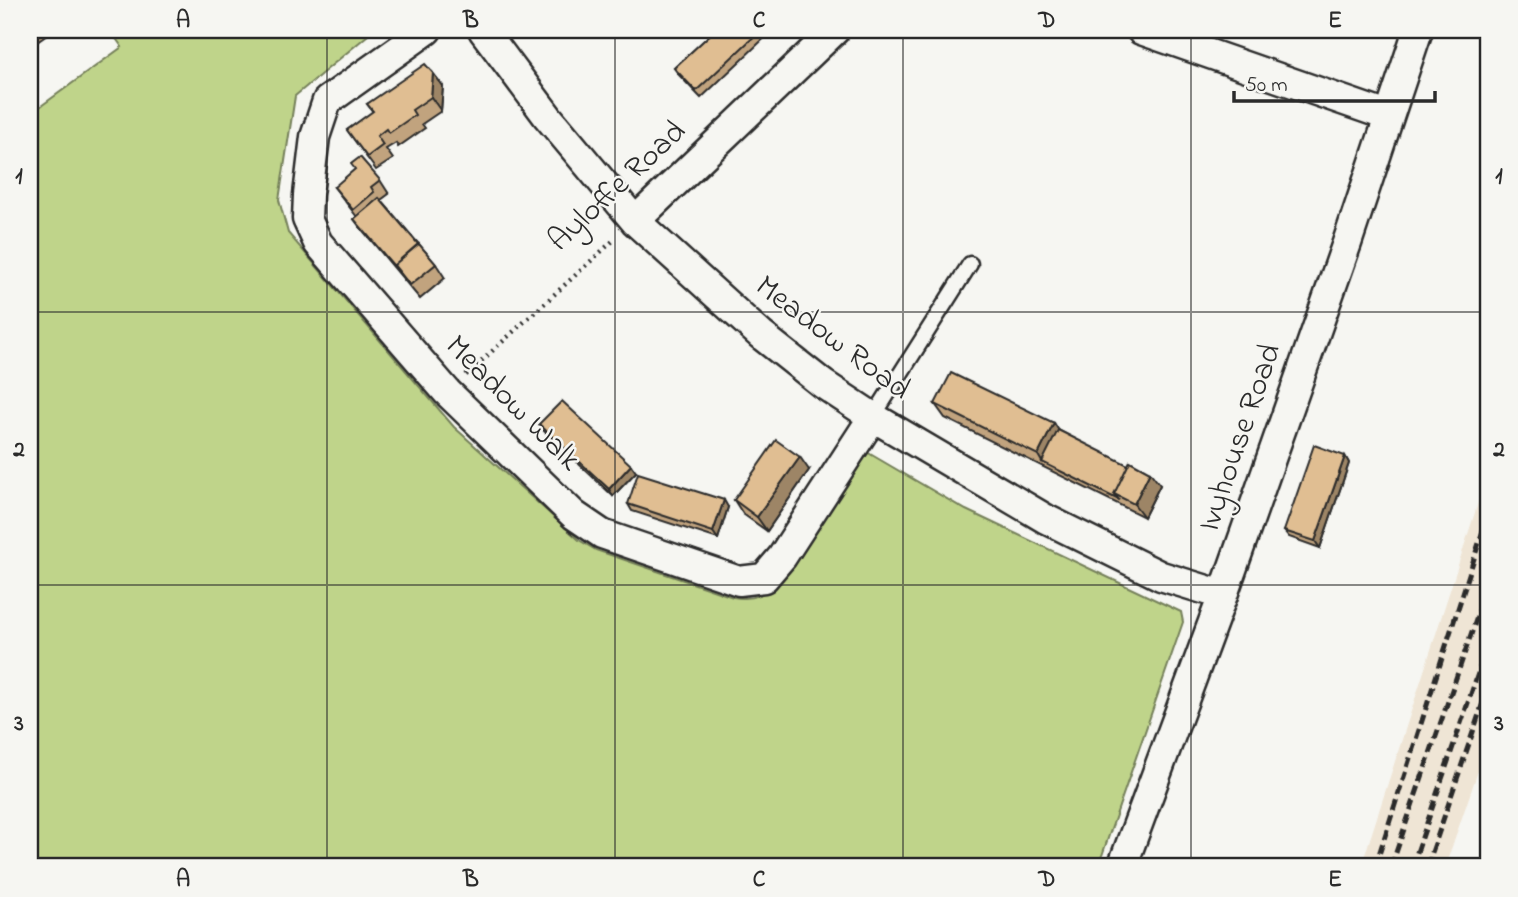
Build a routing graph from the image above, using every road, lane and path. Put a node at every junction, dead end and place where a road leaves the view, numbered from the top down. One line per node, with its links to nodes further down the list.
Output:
1 (427, 30): 9 (street, Meadow Walk)
2 (483, 30): 7 (street, Meadow Road)
3 (835, 30): 7 (street, Ayloffe Road)
4 (1418, 30): 6 (street, Ivyhouse Road)
5 (1148, 31): 6 (street)
6 (1388, 116): 11 (street, Ivyhouse Road)
7 (635, 221): 9 (path, Ayloffe Road); 10 (street, Meadow Road)
8 (970, 264): 10 (lane)
9 (447, 392): 10 (street, Meadow Walk)
10 (873, 417): 11 (street, Meadow Road)
11 (1223, 595): 12 (street, Ivyhouse Road)
12 (1122, 867)

